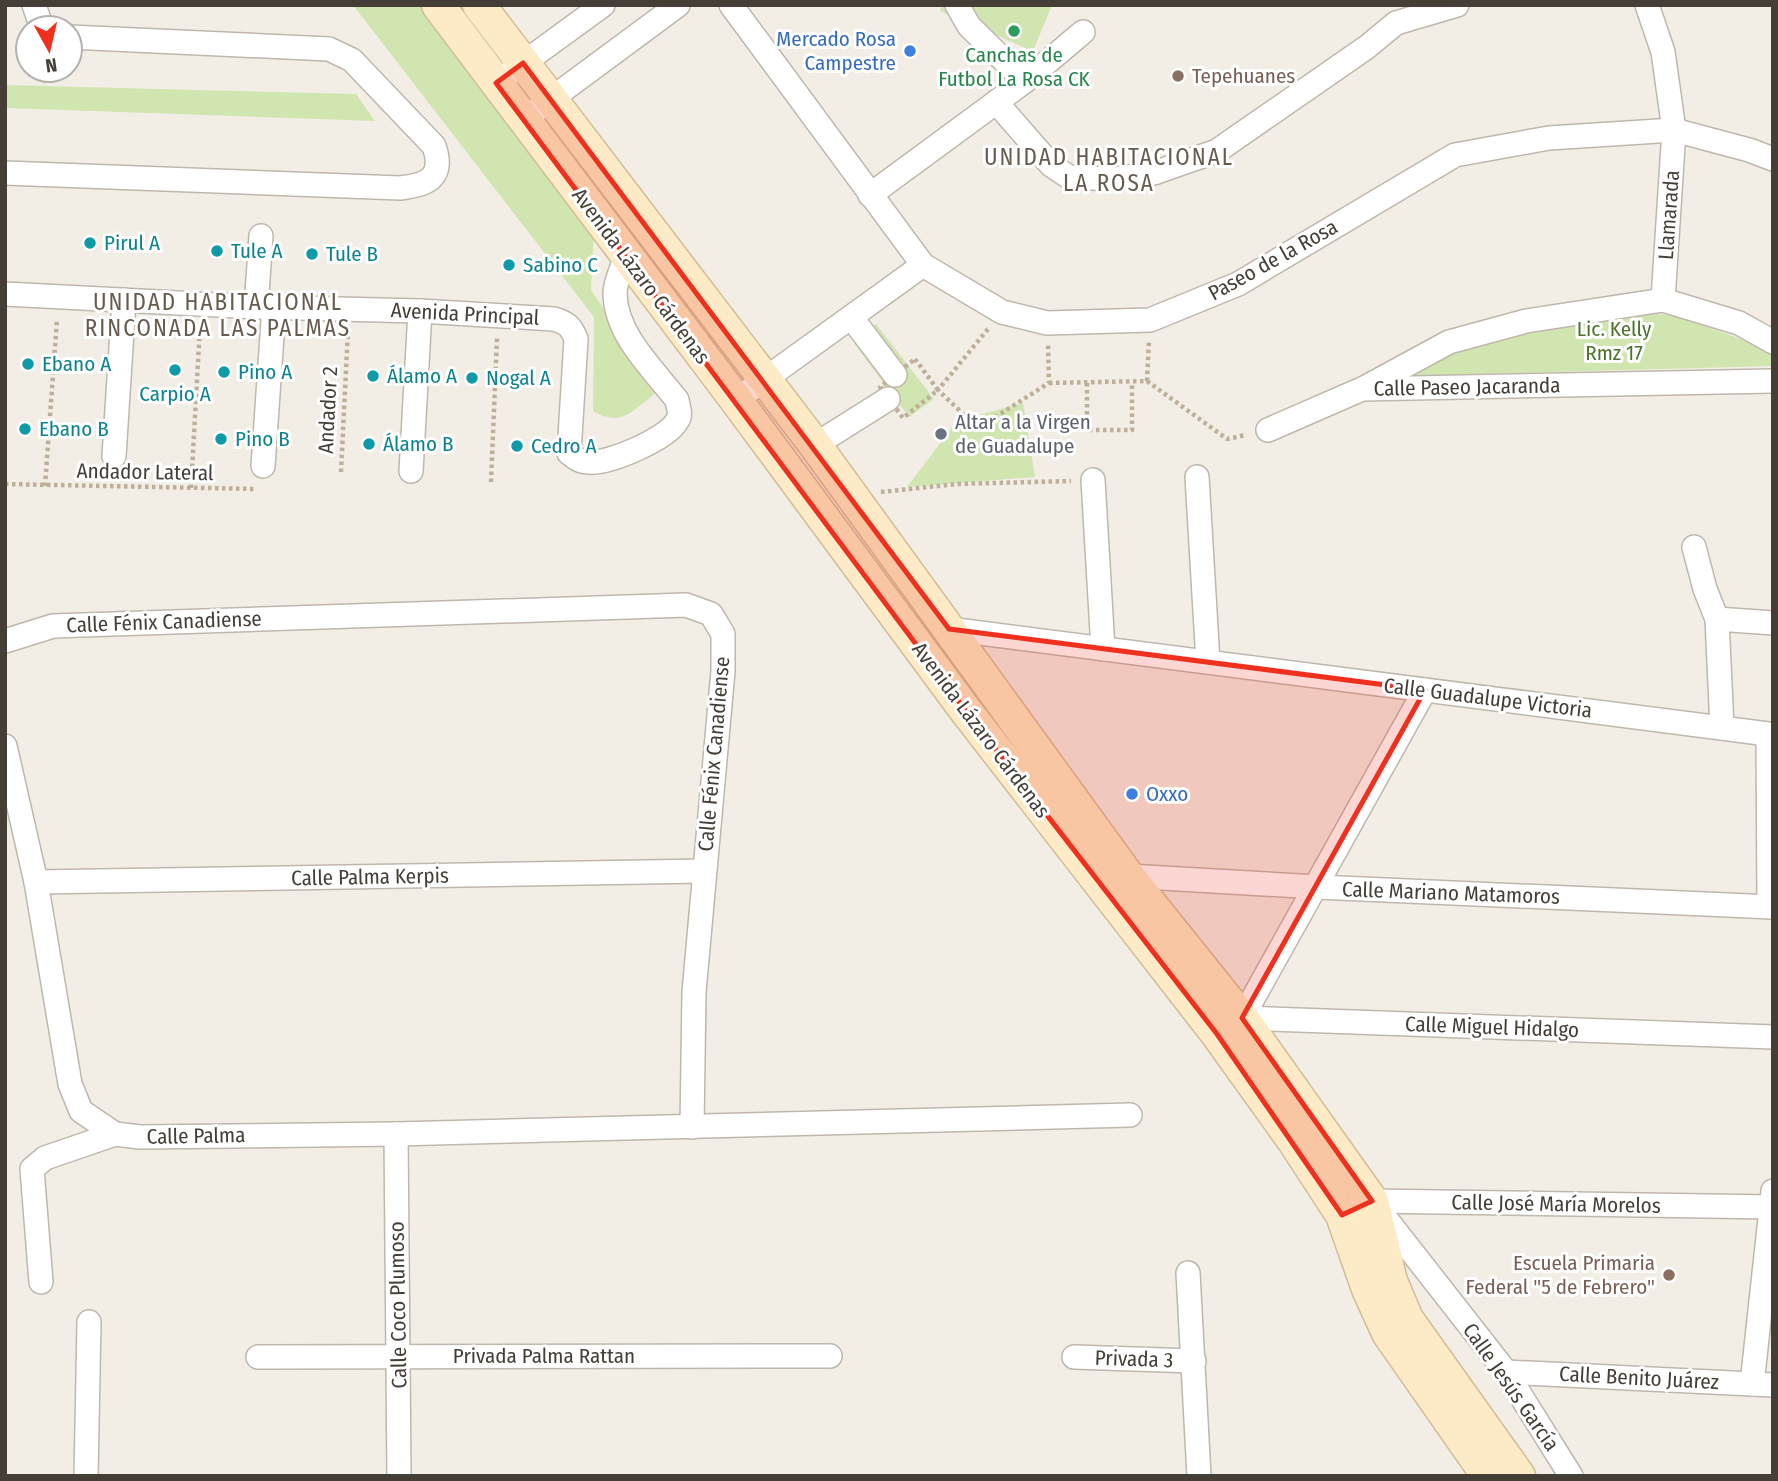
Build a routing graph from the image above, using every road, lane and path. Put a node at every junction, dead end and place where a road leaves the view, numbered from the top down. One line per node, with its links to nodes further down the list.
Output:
1 (438, 5): 13 (main road, Avenida Lázaro Cárdenas)
2 (479, 5): 11 (main road, Avenida Lázaro Cárdenas)
3 (603, 5): 11 (street)
4 (678, 5): 14 (street)
5 (731, 5): 20 (street, Paseo de la Rosa)
6 (957, 5): 12 (street)
7 (1457, 5): 15 (street)
8 (1647, 5): 17 (street, Llamarada)
9 (1083, 32): 12 (street)
10 (84, 38): 19 (street)
11 (523, 63): 13 (street); 14 (main road, Avenida Lázaro Cárdenas)
12 (1025, 80): 15 (street)
13 (496, 83): 16 (main road, Avenida Lázaro Cárdenas)
14 (551, 99): 16 (street); 39 (main road, Avenida Lázaro Cárdenas)
15 (996, 102): 20 (street)
16 (524, 119): 22 (main road, Avenida Lázaro Cárdenas)
17 (1674, 131): 18 (street, Paseo de la Rosa); 27 (street, Llamarada); 35 (street, Paseo de la Rosa)
18 (1773, 159)
19 (5, 173)
20 (870, 195): 23 (street, Paseo de la Rosa)
21 (261, 236): 29 (street)
22 (626, 256): 33 (street, Avenida Principal); 47 (main road, Avenida Lázaro Cárdenas)
23 (923, 265): 32 (street, Paseo de la Rosa); 34 (street)
24 (5, 294): 25 (street, Avenida Principal)
25 (58, 297): 26 (street, Avenida Principal); 58 (path)
26 (124, 300): 28 (street, Avenida Principal); 50 (street)
27 (1663, 300): 37 (street); 45 (street)
28 (201, 304): 29 (street, Avenida Principal); 59 (path)
29 (265, 307): 30 (street, Avenida Principal); 51 (street)
30 (349, 308): 31 (street, Avenida Principal); 53 (path, Andador 2)
31 (420, 311): 33 (street, Avenida Principal); 52 (street)
32 (1002, 312): 36 (street, Paseo de la Rosa); 43 (path)
33 (498, 316): 56 (path)
34 (851, 317): 38 (street); 39 (street)
35 (1150, 320): 36 (street, Paseo de la Rosa); 40 (path)
36 (1047, 323): 43 (path)
37 (1773, 342)
38 (895, 375)
39 (765, 380): 47 (street); 49 (main road, Avenida Lázaro Cárdenas)
40 (1147, 381): 42 (path); 48 (path)
41 (1773, 381): 45 (street, Calle Paseo Jacaranda)
42 (1132, 382): 44 (path); 44 (path)
43 (1049, 383): 44 (path)
44 (1087, 383)
45 (1362, 389): 48 (street, Calle Paseo Jacaranda)
46 (888, 399): 49 (street)
47 (736, 400): 77 (main road, Avenida Lázaro Cárdenas)
48 (1268, 430)
49 (815, 445): 60 (main road, Avenida Lázaro Cárdenas)
50 (114, 456)
51 (263, 466): 59 (path, Andador Lateral)
52 (411, 471)
53 (341, 472)
54 (1197, 477): 67 (street)
55 (1093, 480): 60 (path); 66 (street)
56 (491, 482)
57 (5, 484): 58 (path, Andador Lateral)
58 (45, 485): 59 (path, Andador Lateral)
59 (191, 489)
60 (849, 495): 64 (main road, Avenida Lázaro Cárdenas)
61 (1694, 547): 62 (street)
62 (1717, 619): 63 (street); 69 (street)
63 (1773, 623)
64 (949, 629): 66 (street, Calle Guadalupe Victoria); 73 (main road, Avenida Lázaro Cárdenas)
65 (5, 640): 72 (street, Calle Fénix Canadiense)
66 (1103, 649): 67 (street, Calle Guadalupe Victoria)
67 (1209, 662): 68 (street, Calle Guadalupe Victoria)
68 (1425, 690): 69 (street, Calle Guadalupe Victoria); 75 (street)
69 (1722, 728): 71 (street, Calle Guadalupe Victoria)
70 (7, 759): 74 (street, Calle Palma)
71 (1771, 785): 76 (street)
72 (704, 871): 74 (street, Calle Palma Kerpis); 80 (street, Calle Fénix Canadiense)
73 (1128, 876): 75 (street, Calle Mariano Matamoros); 77 (main road, Avenida Lázaro Cárdenas)
74 (36, 883): 81 (street, Calle Palma)
75 (1317, 887): 76 (street, Calle Mariano Matamoros); 77 (street)
76 (1771, 907)
77 (1229, 1026): 78 (street, Calle Miguel Hidalgo); 83 (main road, Avenida Lázaro Cárdenas); 85 (main road, Avenida Lázaro Cárdenas)
78 (1773, 1037)
79 (1130, 1115): 80 (street)
80 (692, 1127): 82 (street, Calle Palma)
81 (115, 1134): 82 (street, Calle Palma); 87 (street)
82 (396, 1134): 91 (street, Calle Coco Plumoso)
83 (1372, 1201): 84 (street, Calle José María Morelos); 85 (street, Calle José María Morelos); 94 (street, Calle Jesús García); 100 (main road, Avenida Lázaro Cárdenas)
84 (1772, 1201): 95 (street)
85 (1342, 1215): 99 (main road, Avenida Lázaro Cárdenas)
86 (1188, 1273): 93 (street)
87 (41, 1282)
88 (89, 1322): 96 (street)
89 (830, 1356): 91 (street, Privada Palma Rattan)
90 (258, 1357): 91 (street, Privada Palma Rattan)
91 (398, 1357): 97 (street, Calle Coco Plumoso)
92 (1074, 1357): 93 (street, Privada 3)
93 (1194, 1362): 98 (street)
94 (1506, 1372): 95 (street, Calle Benito Juárez); 101 (street, Calle Jesús García)
95 (1763, 1384)
96 (86, 1476)
97 (400, 1476)
98 (1199, 1476)
99 (1488, 1476)
100 (1519, 1476)
101 (1571, 1476)

